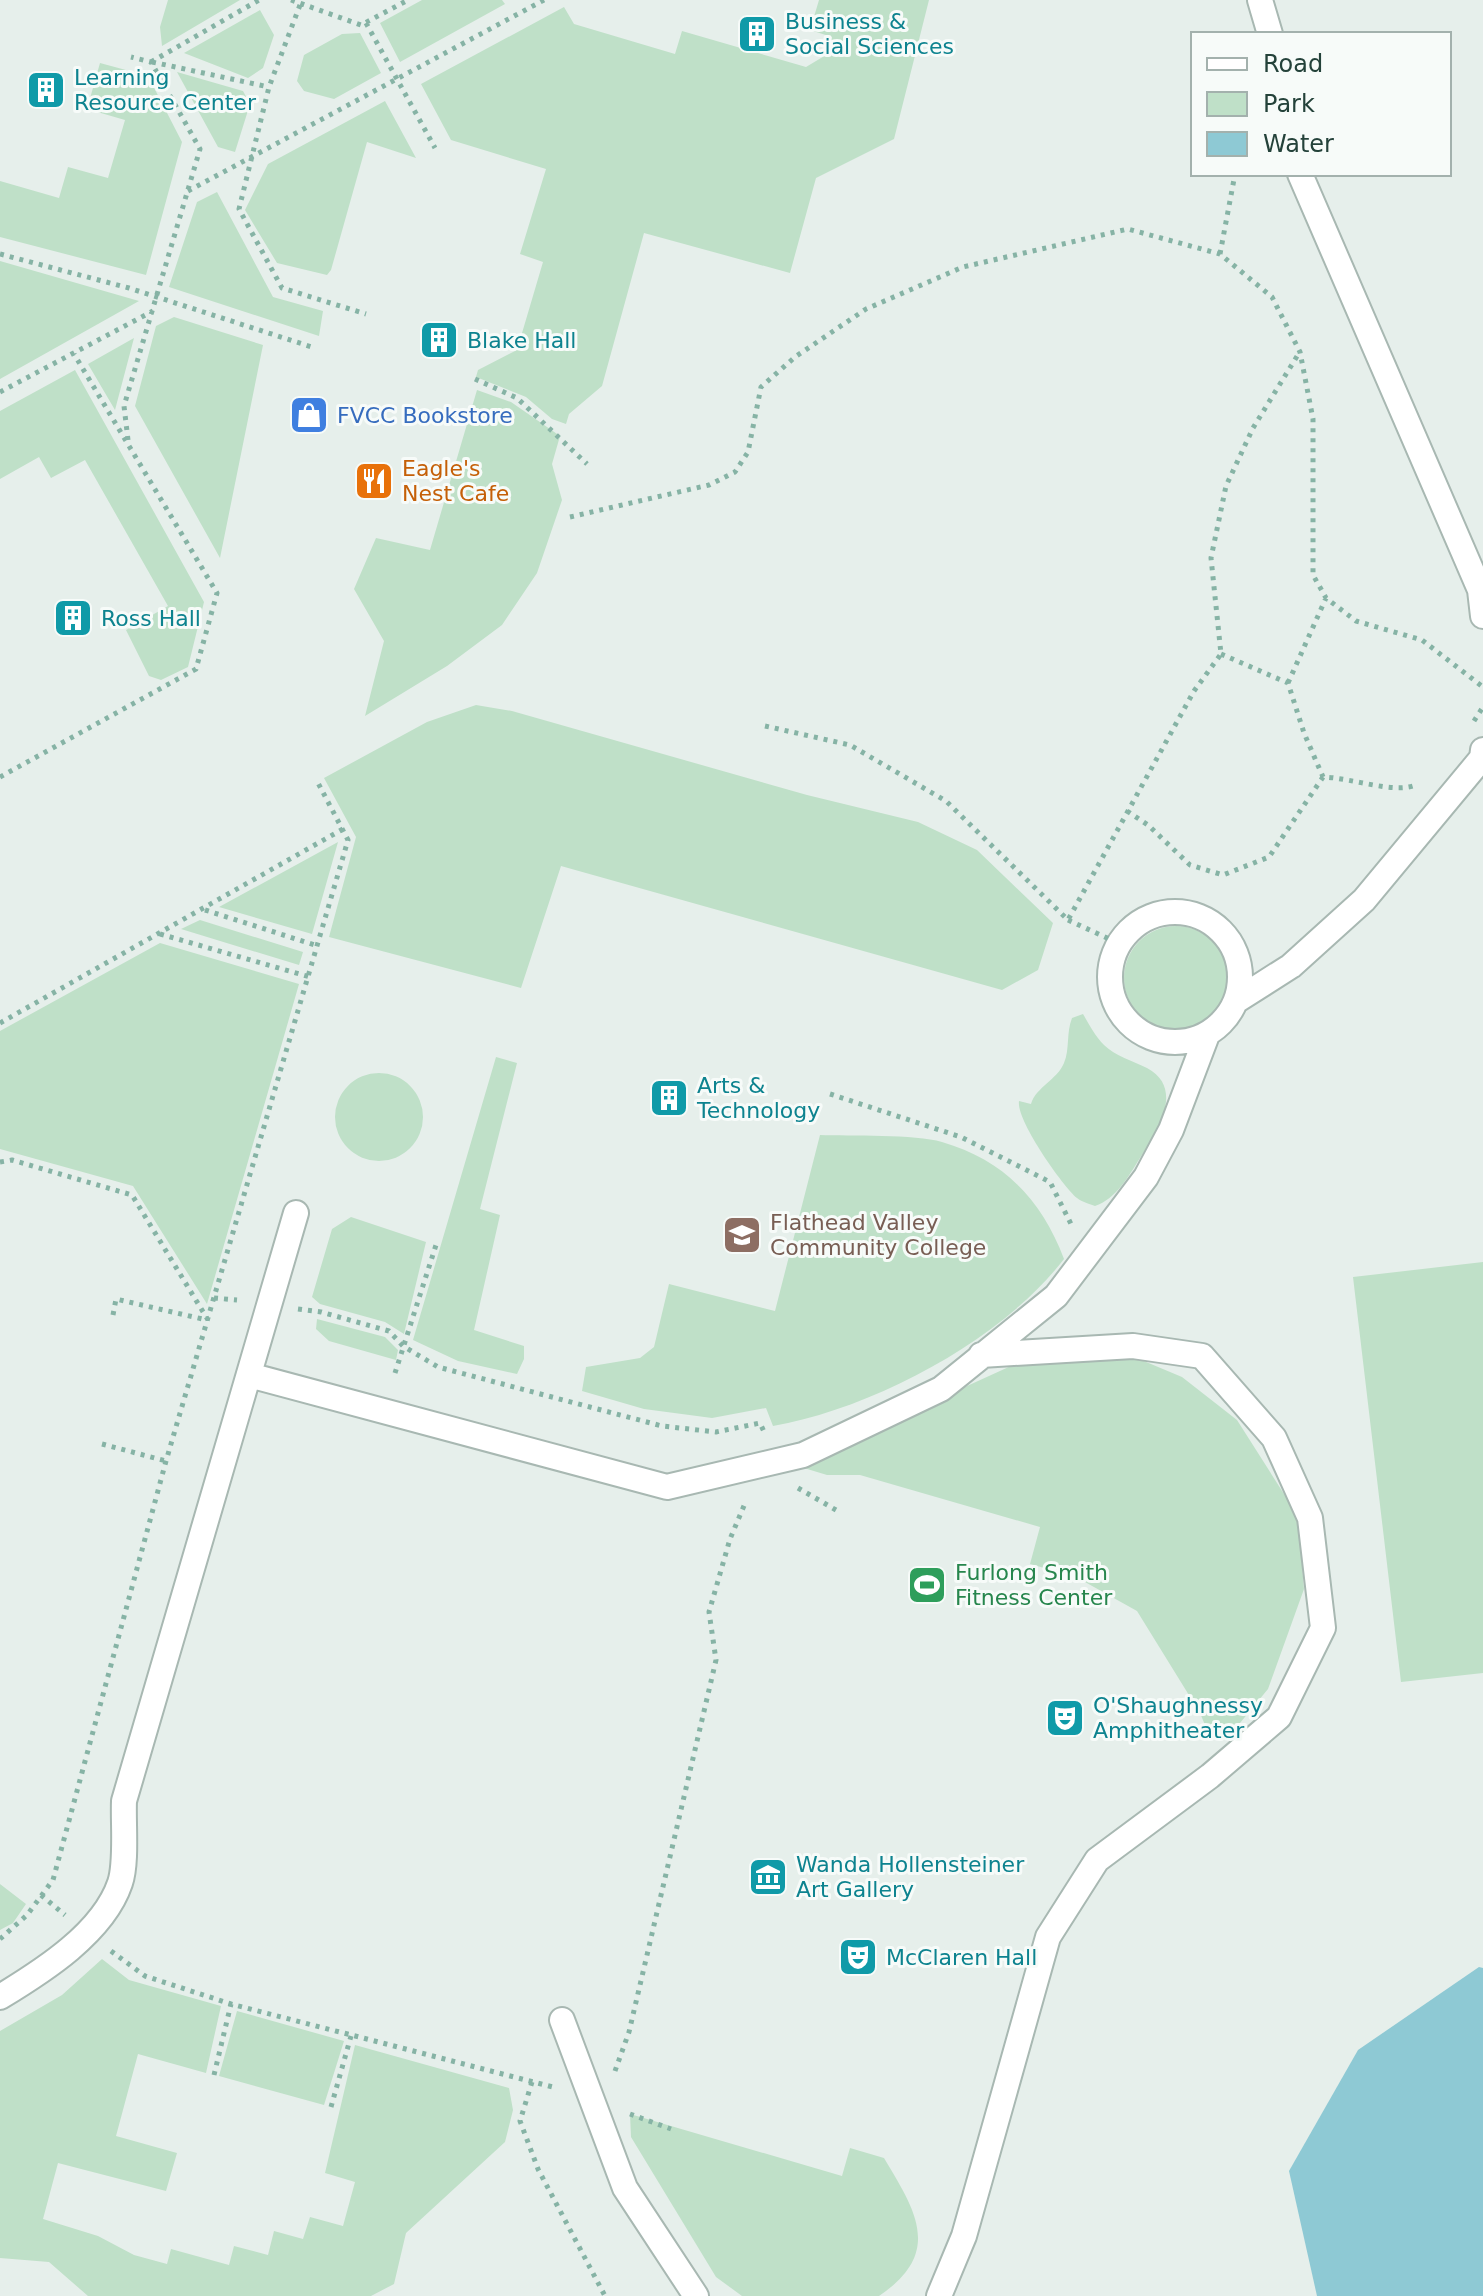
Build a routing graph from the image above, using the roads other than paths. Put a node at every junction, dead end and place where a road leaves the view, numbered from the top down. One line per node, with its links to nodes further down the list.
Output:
1 (1260, 0): 2 (street)
2 (1269, 32)
3 (1301, 176): 4 (street)
4 (1483, 616)
5 (1476, 740): 6 (street)
6 (1236, 1001): 7 (street); 7 (street)
7 (1207, 1035): 9 (street)
8 (296, 1213): 10 (street)
9 (981, 1355): 10 (street); 14 (street)
10 (249, 1375): 11 (street)
11 (0, 1997)
12 (562, 2020): 13 (street)
13 (696, 2296)
14 (939, 2296)

